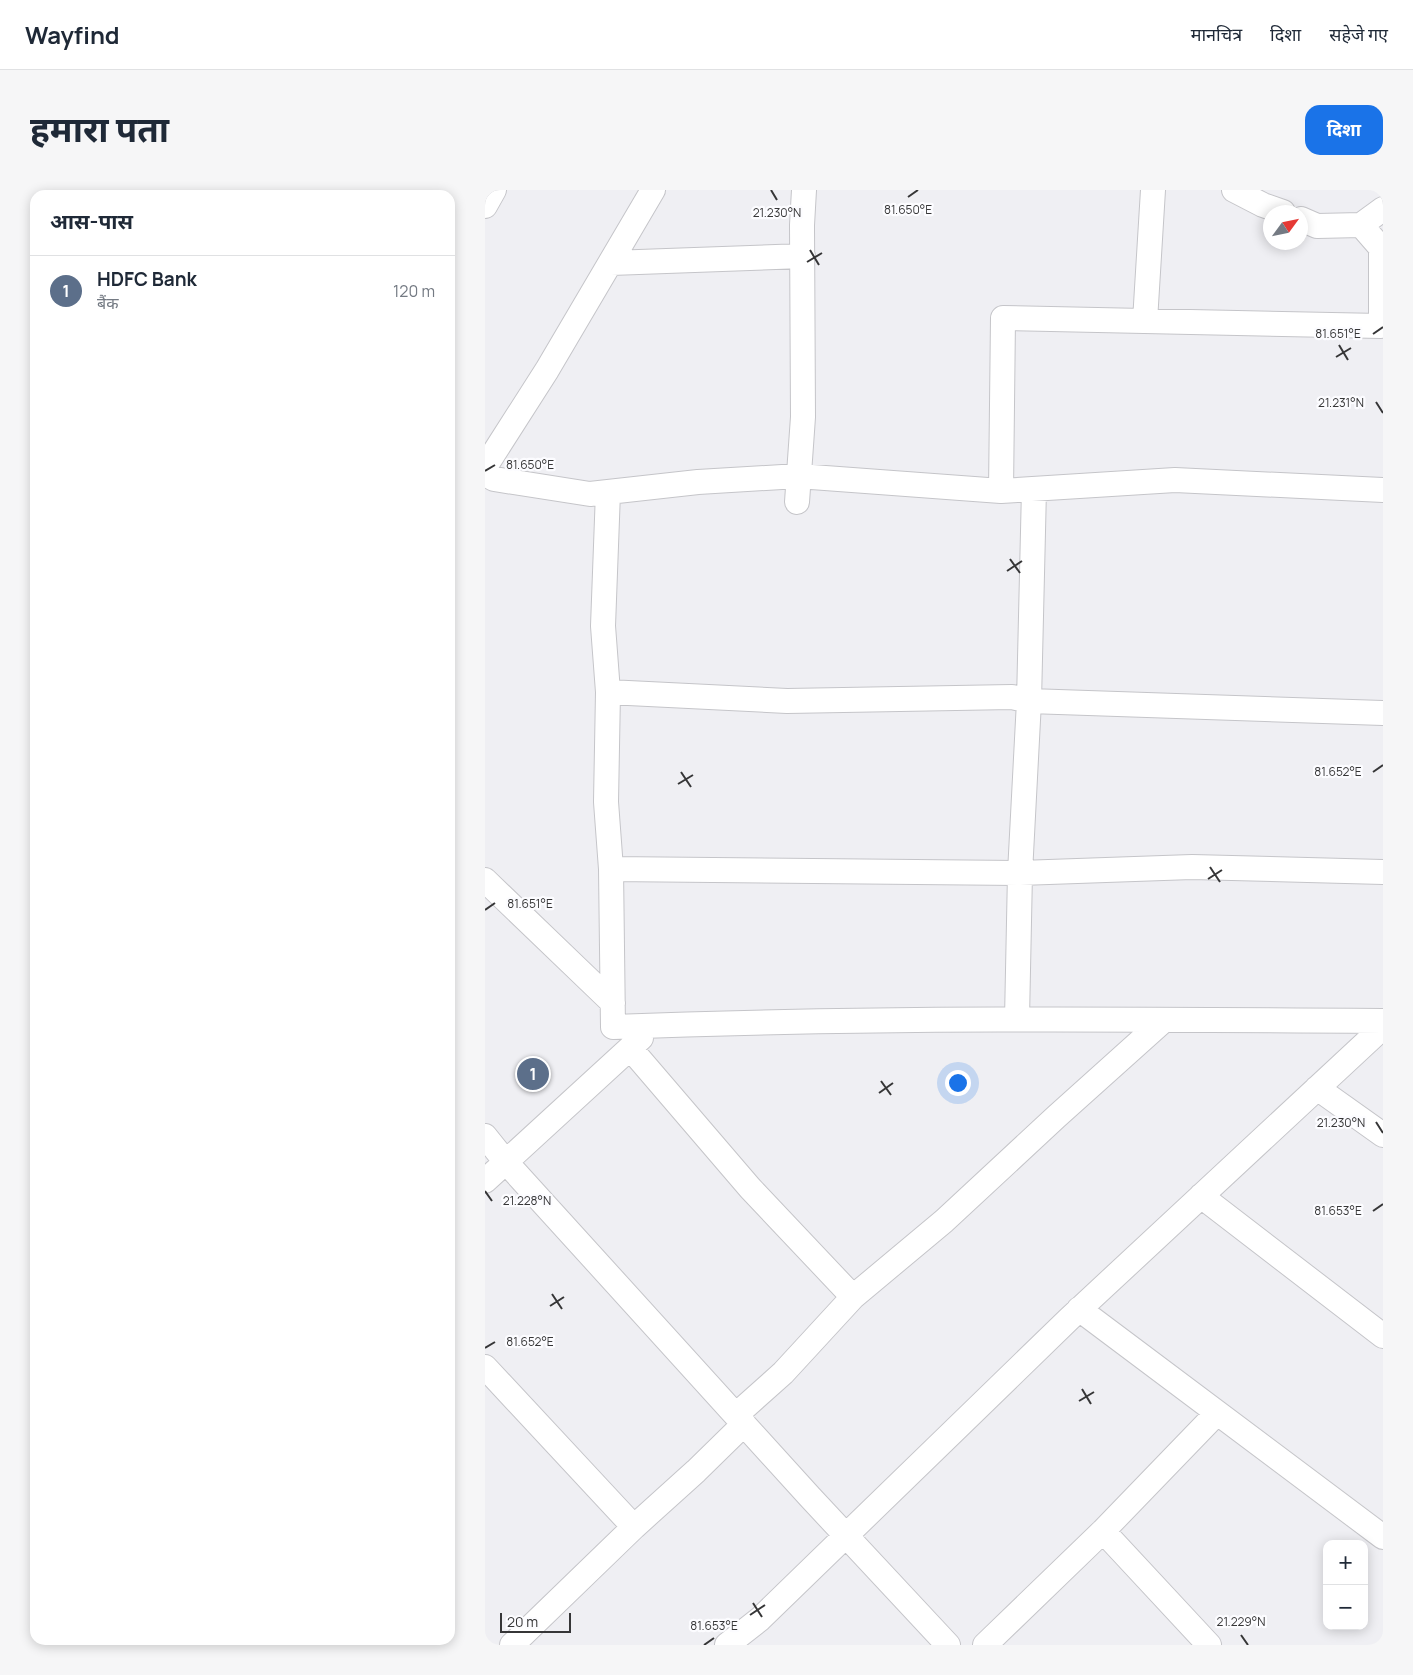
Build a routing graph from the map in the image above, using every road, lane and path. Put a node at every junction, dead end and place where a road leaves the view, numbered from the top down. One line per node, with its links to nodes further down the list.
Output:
1 (494, 190): 7 (street)
2 (653, 190): 12 (street)
3 (804, 190): 11 (street)
4 (1153, 190): 13 (street)
5 (1234, 190): 6 (street)
6 (1263, 205)
7 (485, 206)
8 (1383, 209): 10 (street)
9 (1308, 222): 10 (street)
10 (1361, 225): 13 (street)
11 (803, 256): 12 (street); 16 (street)
12 (611, 264): 14 (street)
13 (1145, 321): 19 (street)
14 (485, 467)
15 (485, 474): 20 (street)
16 (798, 476): 19 (street); 20 (street); 21 (street)
17 (1034, 489): 18 (street); 19 (street); 23 (street)
18 (1383, 490)
19 (1001, 491)
20 (608, 492): 22 (street)
21 (797, 502)
22 (608, 692): 23 (street); 25 (street)
23 (1029, 701): 24 (street); 27 (street)
24 (1383, 713)
25 (611, 869): 27 (street); 29 (street)
26 (1383, 872): 27 (street)
27 (1020, 874): 30 (street)
28 (485, 880): 29 (street)
29 (613, 1003): 33 (street)
30 (1017, 1019): 31 (street); 33 (street)
31 (1164, 1020): 32 (street); 42 (street)
32 (1383, 1021)
33 (655, 1025): 35 (street)
34 (1383, 1026): 36 (street)
35 (630, 1048): 39 (street); 42 (street)
36 (1317, 1088): 37 (street); 41 (street)
37 (1383, 1135)
38 (485, 1136): 39 (street)
39 (505, 1161): 40 (street); 47 (street)
40 (485, 1181)
41 (1201, 1196): 43 (street); 44 (street)
42 (853, 1297): 47 (street)
43 (1079, 1309): 46 (street); 50 (street)
44 (1383, 1336)
45 (490, 1381): 48 (street)
46 (1217, 1413): 49 (street); 51 (street)
47 (740, 1419): 48 (street); 50 (street)
48 (634, 1527): 53 (street)
49 (1103, 1531): 55 (street); 56 (street)
50 (847, 1536): 52 (street); 54 (street)
51 (1383, 1537)
52 (730, 1644)
53 (513, 1645)
54 (948, 1645)
55 (985, 1645)
56 (1209, 1645)

